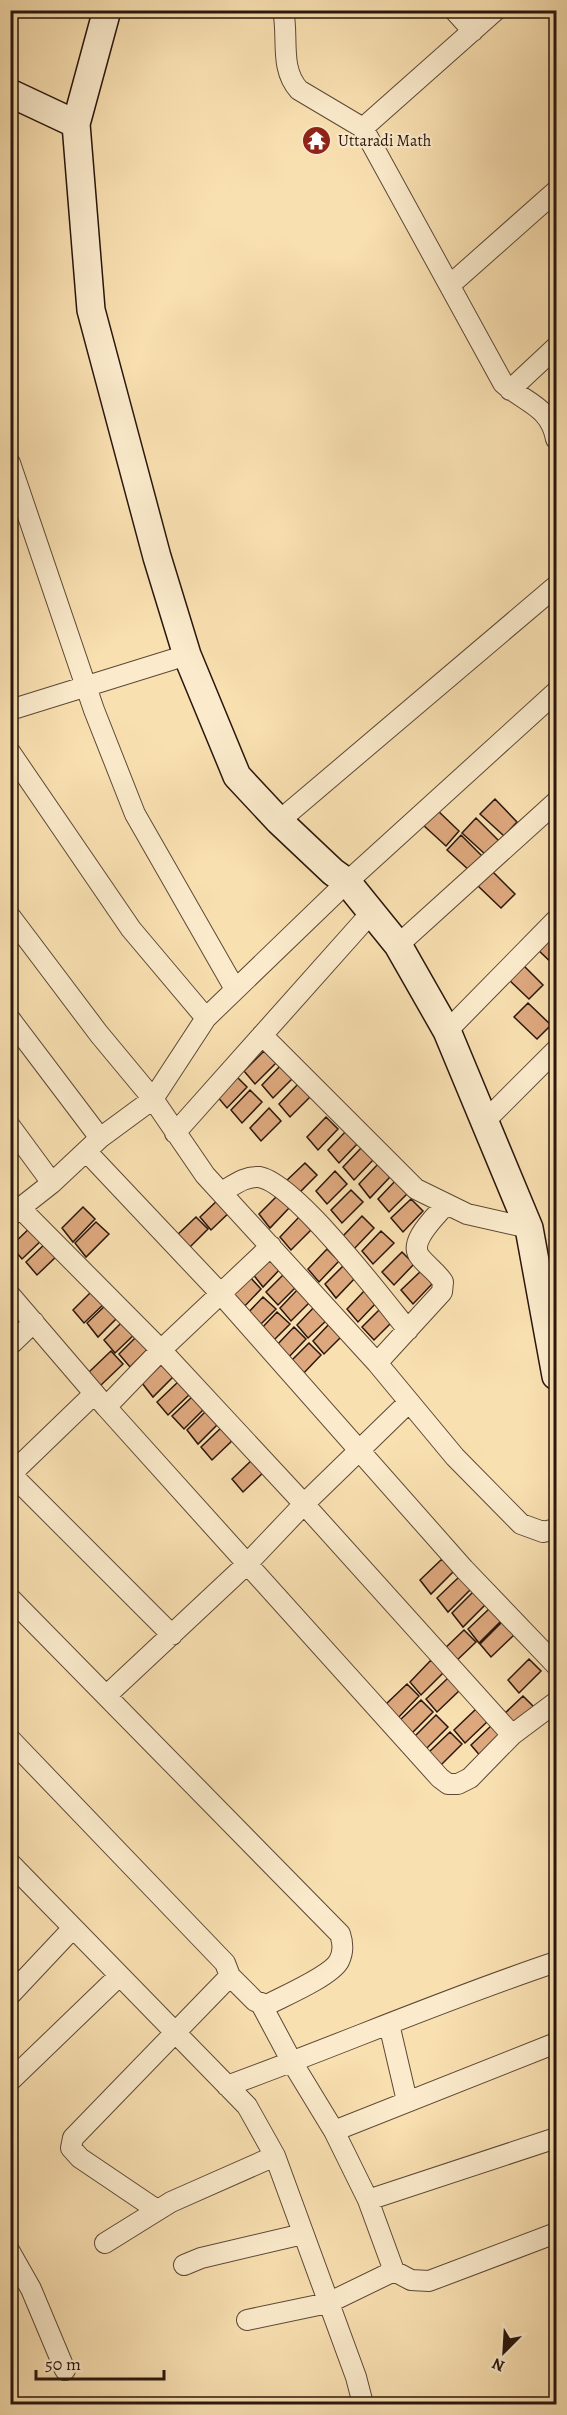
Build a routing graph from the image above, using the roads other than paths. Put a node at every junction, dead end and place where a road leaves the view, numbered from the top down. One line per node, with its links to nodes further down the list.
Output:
1 (106, 10): 7 (main road)
2 (283, 10): 8 (street)
3 (454, 10): 5 (street)
4 (496, 10): 5 (street)
5 (473, 31): 8 (street)
6 (10, 93): 7 (main road)
7 (76, 124): 16 (main road)
8 (363, 128): 10 (street)
9 (556, 191): 10 (street)
10 (450, 285): 12 (street)
11 (556, 347): 12 (street)
12 (510, 390): 13 (street)
13 (556, 439)
14 (10, 463): 17 (street)
15 (556, 586): 22 (street)
16 (187, 655): 17 (street); 22 (main road)
17 (86, 686): 19 (street); 28 (street)
18 (556, 692): 23 (street)
19 (10, 710)
20 (10, 752): 29 (street)
21 (556, 802): 27 (street)
22 (279, 821): 23 (main road)
23 (347, 882): 24 (main road); 28 (street)
24 (371, 913): 27 (main road); 32 (street)
25 (10, 916): 34 (street)
26 (556, 920): 31 (street)
27 (398, 945): 31 (main road)
28 (235, 989): 29 (street)
29 (206, 1018): 34 (street)
30 (10, 1019): 38 (street)
31 (447, 1031): 35 (main road)
32 (262, 1035): 37 (street); 41 (street)
33 (552, 1062): 35 (street)
34 (153, 1099): 37 (street); 38 (street)
35 (486, 1120): 43 (main road)
36 (10, 1126): 39 (street)
37 (176, 1133): 40 (street)
38 (93, 1144): 39 (street); 45 (street)
39 (52, 1183): 42 (street)
40 (222, 1192): 44 (street); 48 (street)
41 (446, 1204): 43 (street); 48 (street)
42 (16, 1212): 51 (street)
43 (530, 1228): 49 (main road)
44 (271, 1246): 45 (street); 52 (street)
45 (220, 1293): 51 (street); 56 (street)
46 (10, 1295): 47 (street)
47 (34, 1322): 50 (street); 54 (street)
48 (408, 1330): 52 (street)
49 (553, 1330): 53 (main road)
50 (10, 1345)
51 (161, 1350): 54 (street); 58 (street)
52 (377, 1363): 55 (street)
53 (556, 1376)
54 (100, 1401): 57 (street); 60 (street)
55 (408, 1403): 56 (street); 59 (street)
56 (359, 1450): 58 (street); 63 (street)
57 (11, 1474): 62 (street)
58 (304, 1504): 60 (street); 66 (street)
59 (556, 1529)
60 (246, 1564): 62 (street); 66 (street)
61 (10, 1598): 64 (street)
62 (172, 1635): 64 (street)
63 (556, 1665)
64 (107, 1695): 74 (street)
65 (556, 1702): 66 (street)
66 (512, 1735)
67 (10, 1739): 72 (street)
68 (13, 1872): 69 (street)
69 (73, 1928): 71 (street); 73 (street)
70 (556, 1962): 75 (street)
71 (119, 1976): 76 (street); 79 (street)
72 (230, 1976): 74 (street); 76 (street)
73 (10, 1995)
74 (261, 2004): 78 (street)
75 (389, 2024): 78 (street); 81 (street)
76 (174, 2033): 80 (street); 86 (street)
77 (556, 2043): 81 (street)
78 (292, 2062): 80 (street); 82 (street)
79 (10, 2081)
80 (227, 2086): 84 (street)
81 (407, 2101): 82 (street)
82 (334, 2131): 85 (street)
83 (556, 2138): 85 (street)
84 (275, 2156): 86 (street); 88 (street)
85 (368, 2200): 92 (street)
86 (157, 2210): 89 (street)
87 (556, 2233): 92 (street)
88 (303, 2234): 91 (street); 93 (street)
89 (105, 2243)
90 (10, 2252): 95 (street)
91 (184, 2265)
92 (394, 2271): 93 (street)
93 (328, 2303): 94 (street); 96 (street)
94 (247, 2320)
95 (65, 2370)
96 (363, 2404)

